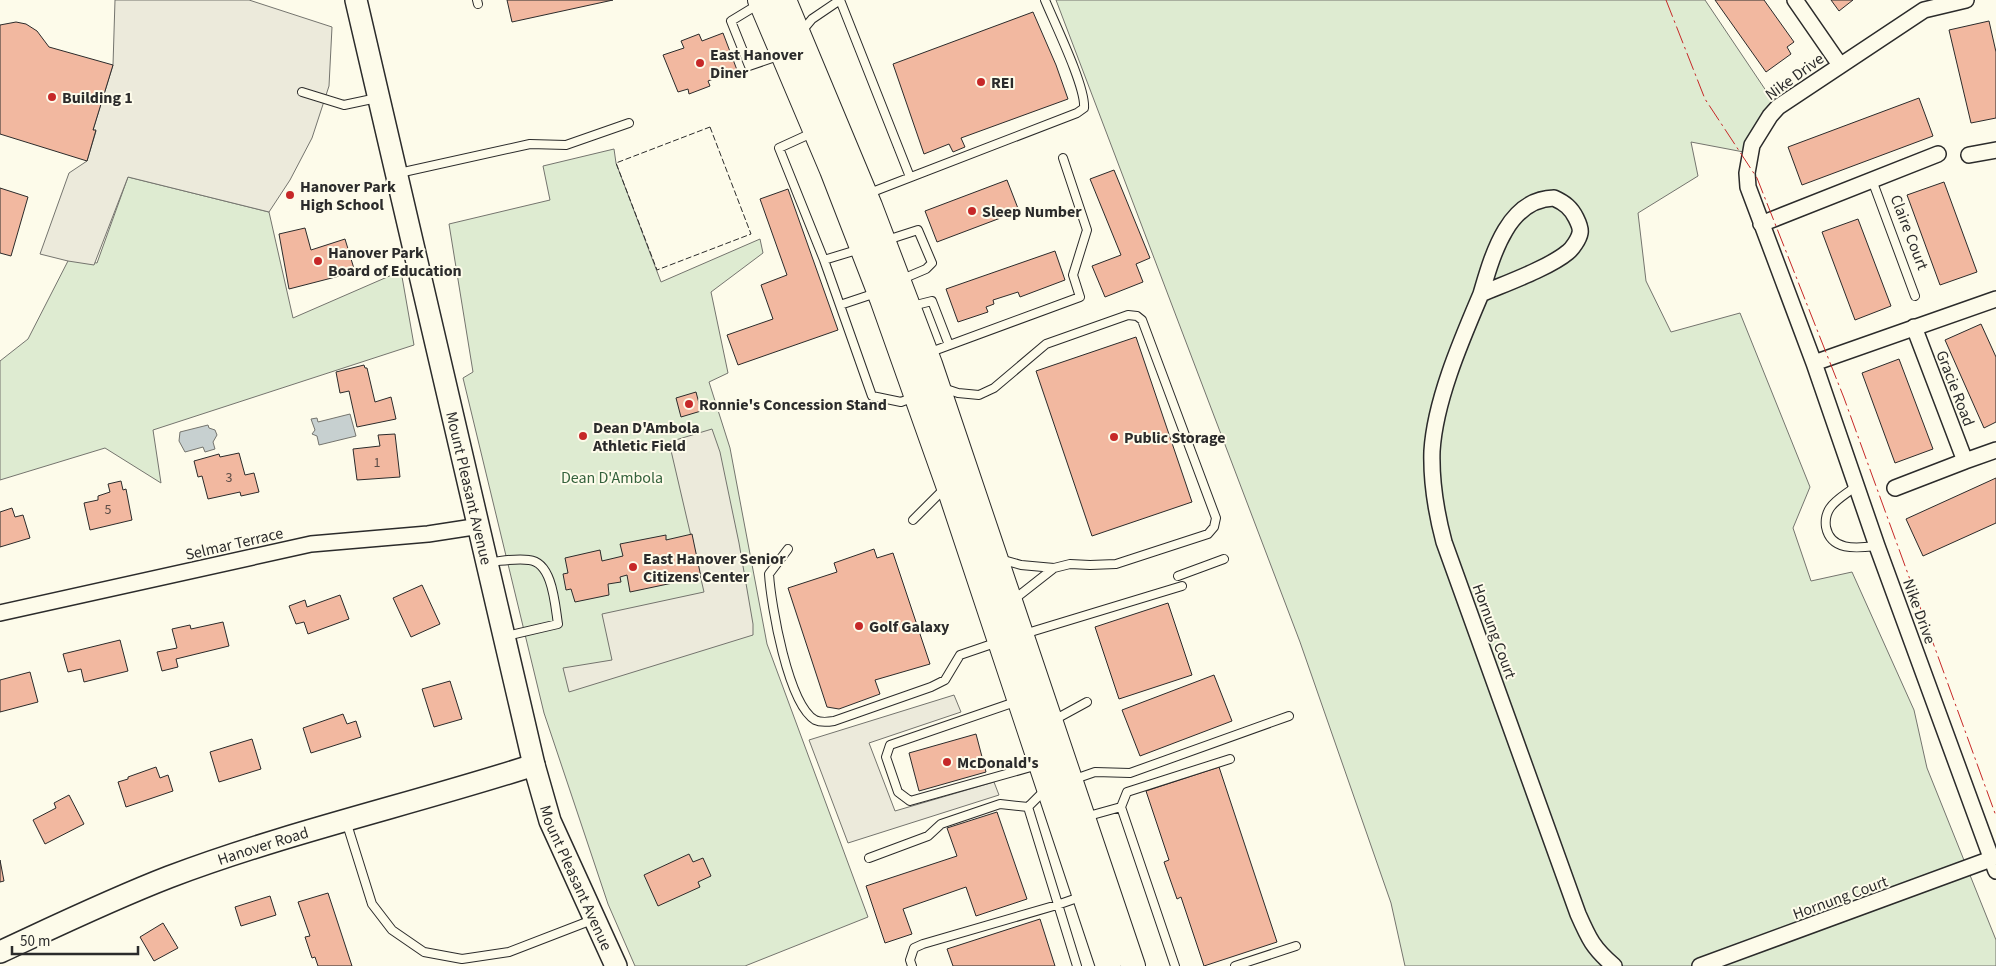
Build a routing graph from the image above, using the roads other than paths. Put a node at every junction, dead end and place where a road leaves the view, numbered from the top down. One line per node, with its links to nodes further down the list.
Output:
1 (356, 0): 12 (street, Mount Pleasant Avenue)
2 (784, 0): 8 (main road)
3 (840, 0): 8 (lane); 20 (lane)
4 (1045, 0): 20 (lane)
5 (1795, 0): 10 (street)
6 (1966, 0): 10 (street, Nike Drive)
7 (760, 2): 9 (main road); 9 (lane)
8 (799, 34): 22 (main road)
9 (783, 54): 14 (main road)
10 (1840, 65): 23 (street, Nike Drive)
11 (302, 92): 12 (lane)
12 (379, 97): 19 (street, Mount Pleasant Avenue)
13 (629, 123): 19 (lane)
14 (816, 131): 24 (main road); 25 (lane)
15 (1996, 150): 17 (street)
16 (1938, 154): 21 (street, Claire Court)
17 (1969, 155)
18 (1063, 158): 33 (lane)
19 (397, 173): 43 (street, Mount Pleasant Avenue)
20 (910, 178): 22 (lane)
21 (1872, 180): 23 (street, Claire Court); 28 (lane, Claire Court)
22 (866, 195): 24 (main road)
23 (1761, 224): 35 (street, Nike Drive)
24 (873, 245): 25 (lane); 26 (main road); 26 (lane)
25 (824, 260): 30 (lane)
26 (889, 286): 30 (lane); 31 (main road); 36 (main road)
27 (1481, 294): 27 (street, Hornung Court); 82 (street, Hornung Court)
28 (1915, 296)
29 (1996, 299): 32 (street)
30 (840, 305): 36 (lane)
31 (908, 307): 33 (lane); 34 (main road)
32 (1914, 327): 35 (street); 38 (street, Gracie Road)
33 (949, 345): 34 (lane)
34 (926, 353): 36 (main road)
35 (1814, 363): 40 (street, Nike Drive)
36 (927, 391): 39 (main road); 46 (main road); 49 (lane)
37 (1996, 450): 38 (street)
38 (1965, 461): 41 (street)
39 (948, 485): 42 (lane); 55 (main road)
40 (1856, 486): 44 (street, Nike Drive); 44 (lane)
41 (1894, 488)
42 (913, 520)
43 (480, 526): 48 (street, Mount Pleasant Avenue); 53 (street, Selmar Terrace)
44 (1878, 546): 69 (street, Nike Drive)
45 (788, 549): 55 (lane)
46 (996, 558): 49 (lane); 52 (main road)
47 (1224, 559): 50 (lane)
48 (488, 562): 54 (street, Mount Pleasant Avenue); 54 (lane)
49 (1054, 568): 52 (lane)
50 (1178, 576)
51 (1182, 586): 55 (lane)
52 (1011, 602): 55 (main road)
53 (0, 613)
54 (504, 636): 62 (street, Mount Pleasant Avenue)
55 (1011, 638): 56 (main road); 59 (main road)
56 (1020, 700): 61 (main road); 61 (lane)
57 (1087, 702): 59 (lane)
58 (1289, 716): 63 (lane)
59 (1050, 722): 63 (main road)
60 (1230, 759): 65 (lane)
61 (1041, 764): 63 (main road)
62 (534, 765): 67 (street, Hanover Road); 72 (street, Mount Pleasant Avenue)
63 (1059, 784): 64 (lane); 66 (main road); 70 (main road)
64 (1028, 807): 68 (lane); 71 (lane)
65 (1121, 807): 66 (lane); 80 (lane)
66 (1083, 818): 79 (main road)
67 (346, 821): 72 (lane); 74 (street, Hanover Road)
68 (870, 858)
69 (1994, 865): 83 (street, Hornung Court)
70 (1085, 895): 71 (lane); 78 (main road)
71 (1057, 905): 76 (lane); 77 (lane)
72 (595, 919): 75 (street, Mount Pleasant Avenue)
73 (1296, 946): 81 (lane)
74 (0, 952)
75 (616, 966)
76 (912, 966)
77 (1077, 966)
78 (1108, 966)
79 (1132, 966)
80 (1175, 966)
81 (1235, 966)
82 (1614, 966)
83 (1700, 966)

